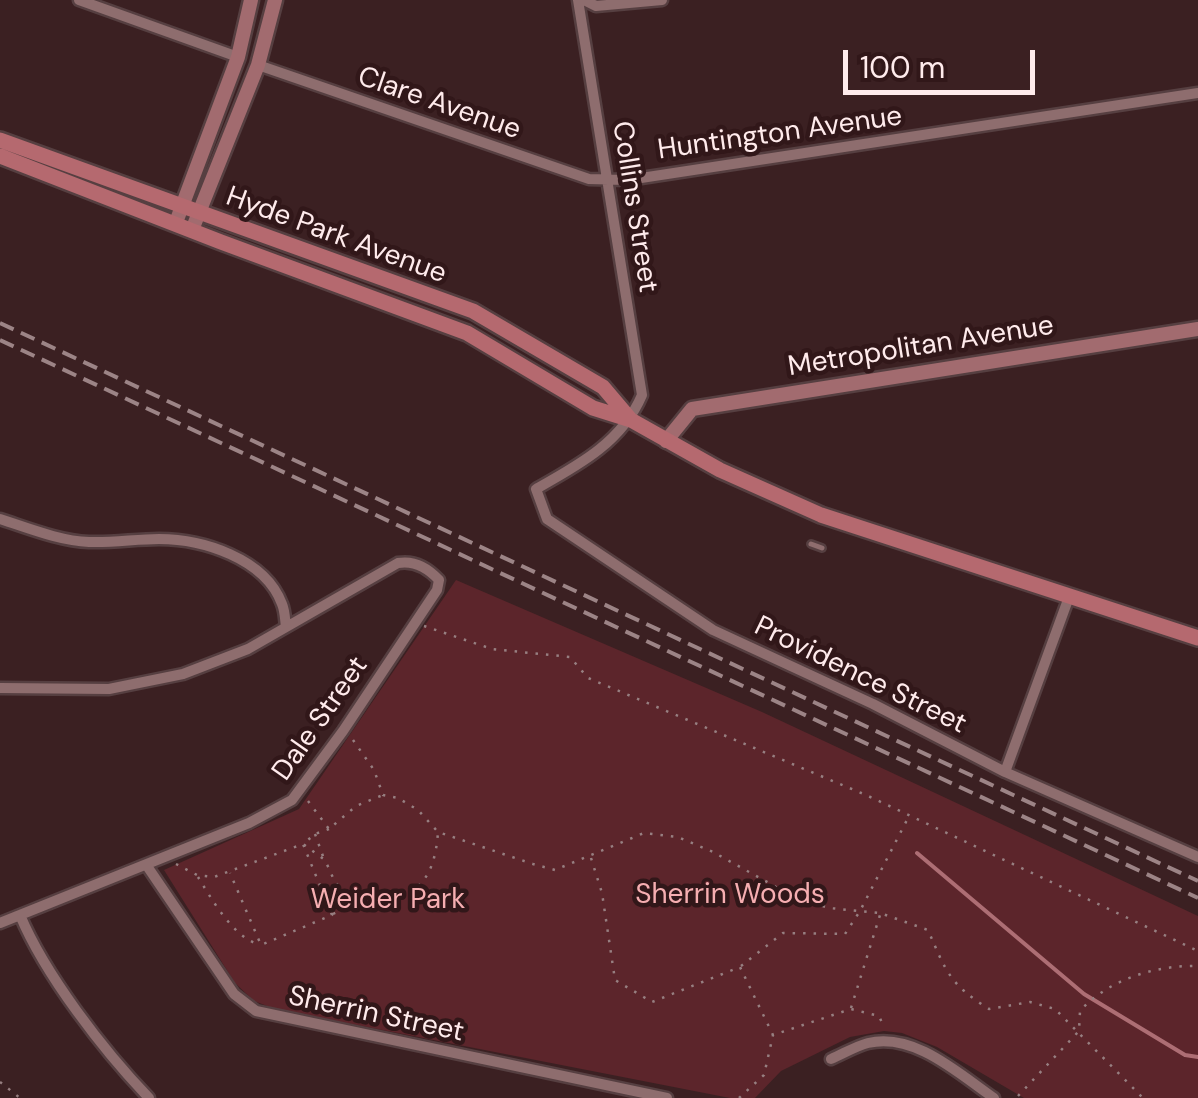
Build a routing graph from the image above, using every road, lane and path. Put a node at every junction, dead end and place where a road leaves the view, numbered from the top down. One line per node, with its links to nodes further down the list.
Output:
1 (79, 0): 6 (street)
2 (251, 0): 6 (street)
3 (275, 0): 7 (street)
4 (581, 0): 5 (street); 11 (street, Collins Street)
5 (662, 0)
6 (238, 57): 12 (street)
7 (258, 65): 11 (street, Clare Avenue); 13 (street)
8 (1198, 93): 11 (street, Huntington Avenue)
9 (0, 140): 12 (main road, Hyde Park Avenue)
10 (0, 156): 14 (main road, Hyde Park Avenue)
11 (606, 179): 17 (street, Collins Street)
12 (182, 207): 13 (main road, Hyde Park Avenue); 14 (street)
13 (199, 213): 15 (street); 17 (main road, Hyde Park Avenue)
14 (175, 224): 15 (main road, Hyde Park Avenue)
15 (192, 230): 17 (main road, Hyde Park Avenue)
16 (1198, 329): 18 (street, Metropolitan Avenue)
17 (631, 420): 18 (main road, Hyde Park Avenue); 28 (street, Providence Street)
18 (666, 441): 22 (main road, Hyde Park Avenue)
19 (0, 519): 24 (street)
20 (811, 544): 21 (lane)
21 (822, 548)
22 (1069, 597): 25 (main road, Hyde Park Avenue); 28 (street)
23 (423, 626): 31 (path)
24 (286, 627): 26 (street); 29 (street, Dale Street)
25 (1198, 638)
26 (0, 688)
27 (348, 736): 30 (path)
28 (1005, 772): 37 (street, Providence Street)
29 (300, 793): 32 (path); 40 (street, Dale Street)
30 (383, 795): 32 (path); 33 (path)
31 (909, 815): 44 (path); 50 (path)
32 (328, 829): 34 (path)
33 (438, 832): 36 (path); 43 (path)
34 (315, 834): 35 (path); 38 (path)
35 (303, 844): 38 (path); 41 (path); 47 (path)
36 (591, 855): 44 (path); 52 (path)
37 (1198, 857)
38 (325, 860): 43 (path)
39 (174, 863): 42 (path)
40 (147, 866): 46 (street, Dale Street); 62 (street, Sherrin Street)
41 (230, 874): 42 (path); 49 (path)
42 (197, 875): 49 (path)
43 (354, 903): 47 (path)
44 (860, 911): 45 (path); 52 (path)
45 (880, 913): 53 (path); 54 (path)
46 (20, 915): 48 (street, Dale Street); 61 (street)
47 (332, 915): 49 (path)
48 (0, 922)
49 (261, 944)
50 (1198, 951)
51 (1198, 966): 54 (path)
52 (740, 967): 55 (path)
53 (850, 1009): 55 (path); 56 (path)
54 (1079, 1031): 59 (path); 65 (path)
55 (773, 1035): 63 (path)
56 (890, 1042): 57 (street); 64 (street)
57 (831, 1058)
58 (0, 1082): 60 (path)
59 (1018, 1096)
60 (20, 1098)
61 (149, 1098)
62 (667, 1098)
63 (739, 1098)
64 (994, 1098)
65 (1143, 1098)

